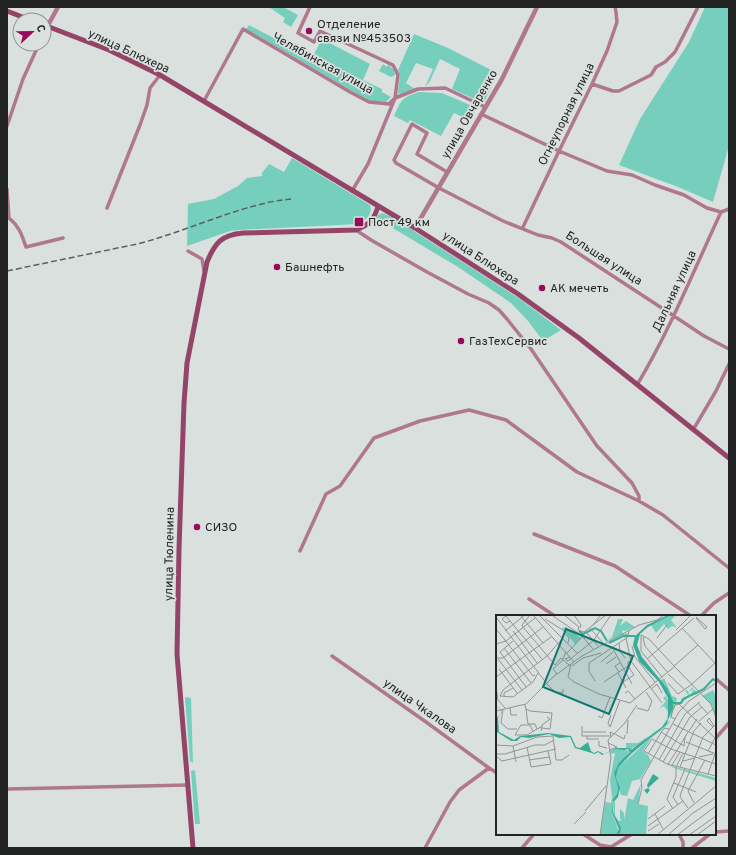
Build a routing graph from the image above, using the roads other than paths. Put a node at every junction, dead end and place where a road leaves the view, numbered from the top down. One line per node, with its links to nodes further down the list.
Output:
1 (58, 7): 6 (street)
2 (310, 7): 11 (street)
3 (537, 7): 13 (street, улица Овчаренко)
4 (615, 7): 10 (street, Огнеупорная улица)
5 (698, 7): 10 (street)
6 (52, 16)
7 (52, 28): 9 (main road, улица Блюхера)
8 (35, 52): 15 (street)
9 (160, 75): 12 (main road, улица Блюхера); 22 (street)
10 (592, 84): 16 (street, Огнеупорная улица)
11 (395, 98): 12 (street, Челябинская улица); 13 (street, Челябинская улица); 20 (street)
12 (204, 101): 20 (main road, улица Блюхера)
13 (485, 107): 14 (street, улица Овчаренко)
14 (481, 114): 16 (street); 17 (street, улица Овчаренко)
15 (7, 126)
16 (559, 151): 24 (street); 25 (street, Огнеупорная улица)
17 (447, 172): 18 (street, улица Овчаренко); 18 (street, Большая улица)
18 (439, 188): 25 (street, Большая улица); 26 (street, улица Овчаренко)
19 (7, 189): 28 (street)
20 (352, 191): 21 (main road, улица Блюхера)
21 (378, 206): 26 (main road, улица Блюхера); 27 (main road)
22 (107, 208)
23 (729, 209): 24 (street)
24 (721, 212): 31 (street, Дальняя улица)
25 (523, 227): 31 (street, Большая улица)
26 (415, 228): 34 (main road, улица Блюхера)
27 (356, 230): 30 (main road, улица Тюленина); 37 (street)
28 (63, 238)
29 (188, 251): 30 (street)
30 (205, 274): 53 (main road, улица Тюленина)
31 (674, 316): 32 (street, Большая улица); 34 (street, Дальняя улица)
32 (729, 349)
33 (729, 364): 35 (street)
34 (638, 385): 35 (main road, улица Блюхера)
35 (693, 430): 36 (main road, улица Блюхера)
36 (729, 458)
37 (639, 501): 39 (street); 40 (street)
38 (534, 534): 44 (street)
39 (300, 551)
40 (729, 568)
41 (729, 593): 45 (street)
42 (529, 599): 43 (street)
43 (553, 615)
44 (689, 615)
45 (702, 615)
46 (332, 656): 51 (street, улица Чкалова)
47 (716, 679): 48 (street)
48 (729, 690)
49 (729, 723): 50 (street)
50 (716, 738)
51 (489, 768): 52 (street, улица Чкалова); 63 (street)
52 (496, 772)
53 (188, 785): 54 (street); 62 (main road, улица Тюленина)
54 (7, 789)
55 (729, 831): 56 (street)
56 (716, 832)
57 (533, 835): 64 (street)
58 (585, 835): 65 (street)
59 (630, 835): 65 (street)
60 (680, 835): 66 (street)
61 (709, 835): 67 (street)
62 (193, 848)
63 (425, 848)
64 (522, 848)
65 (611, 848)
66 (683, 848)
67 (692, 848)

